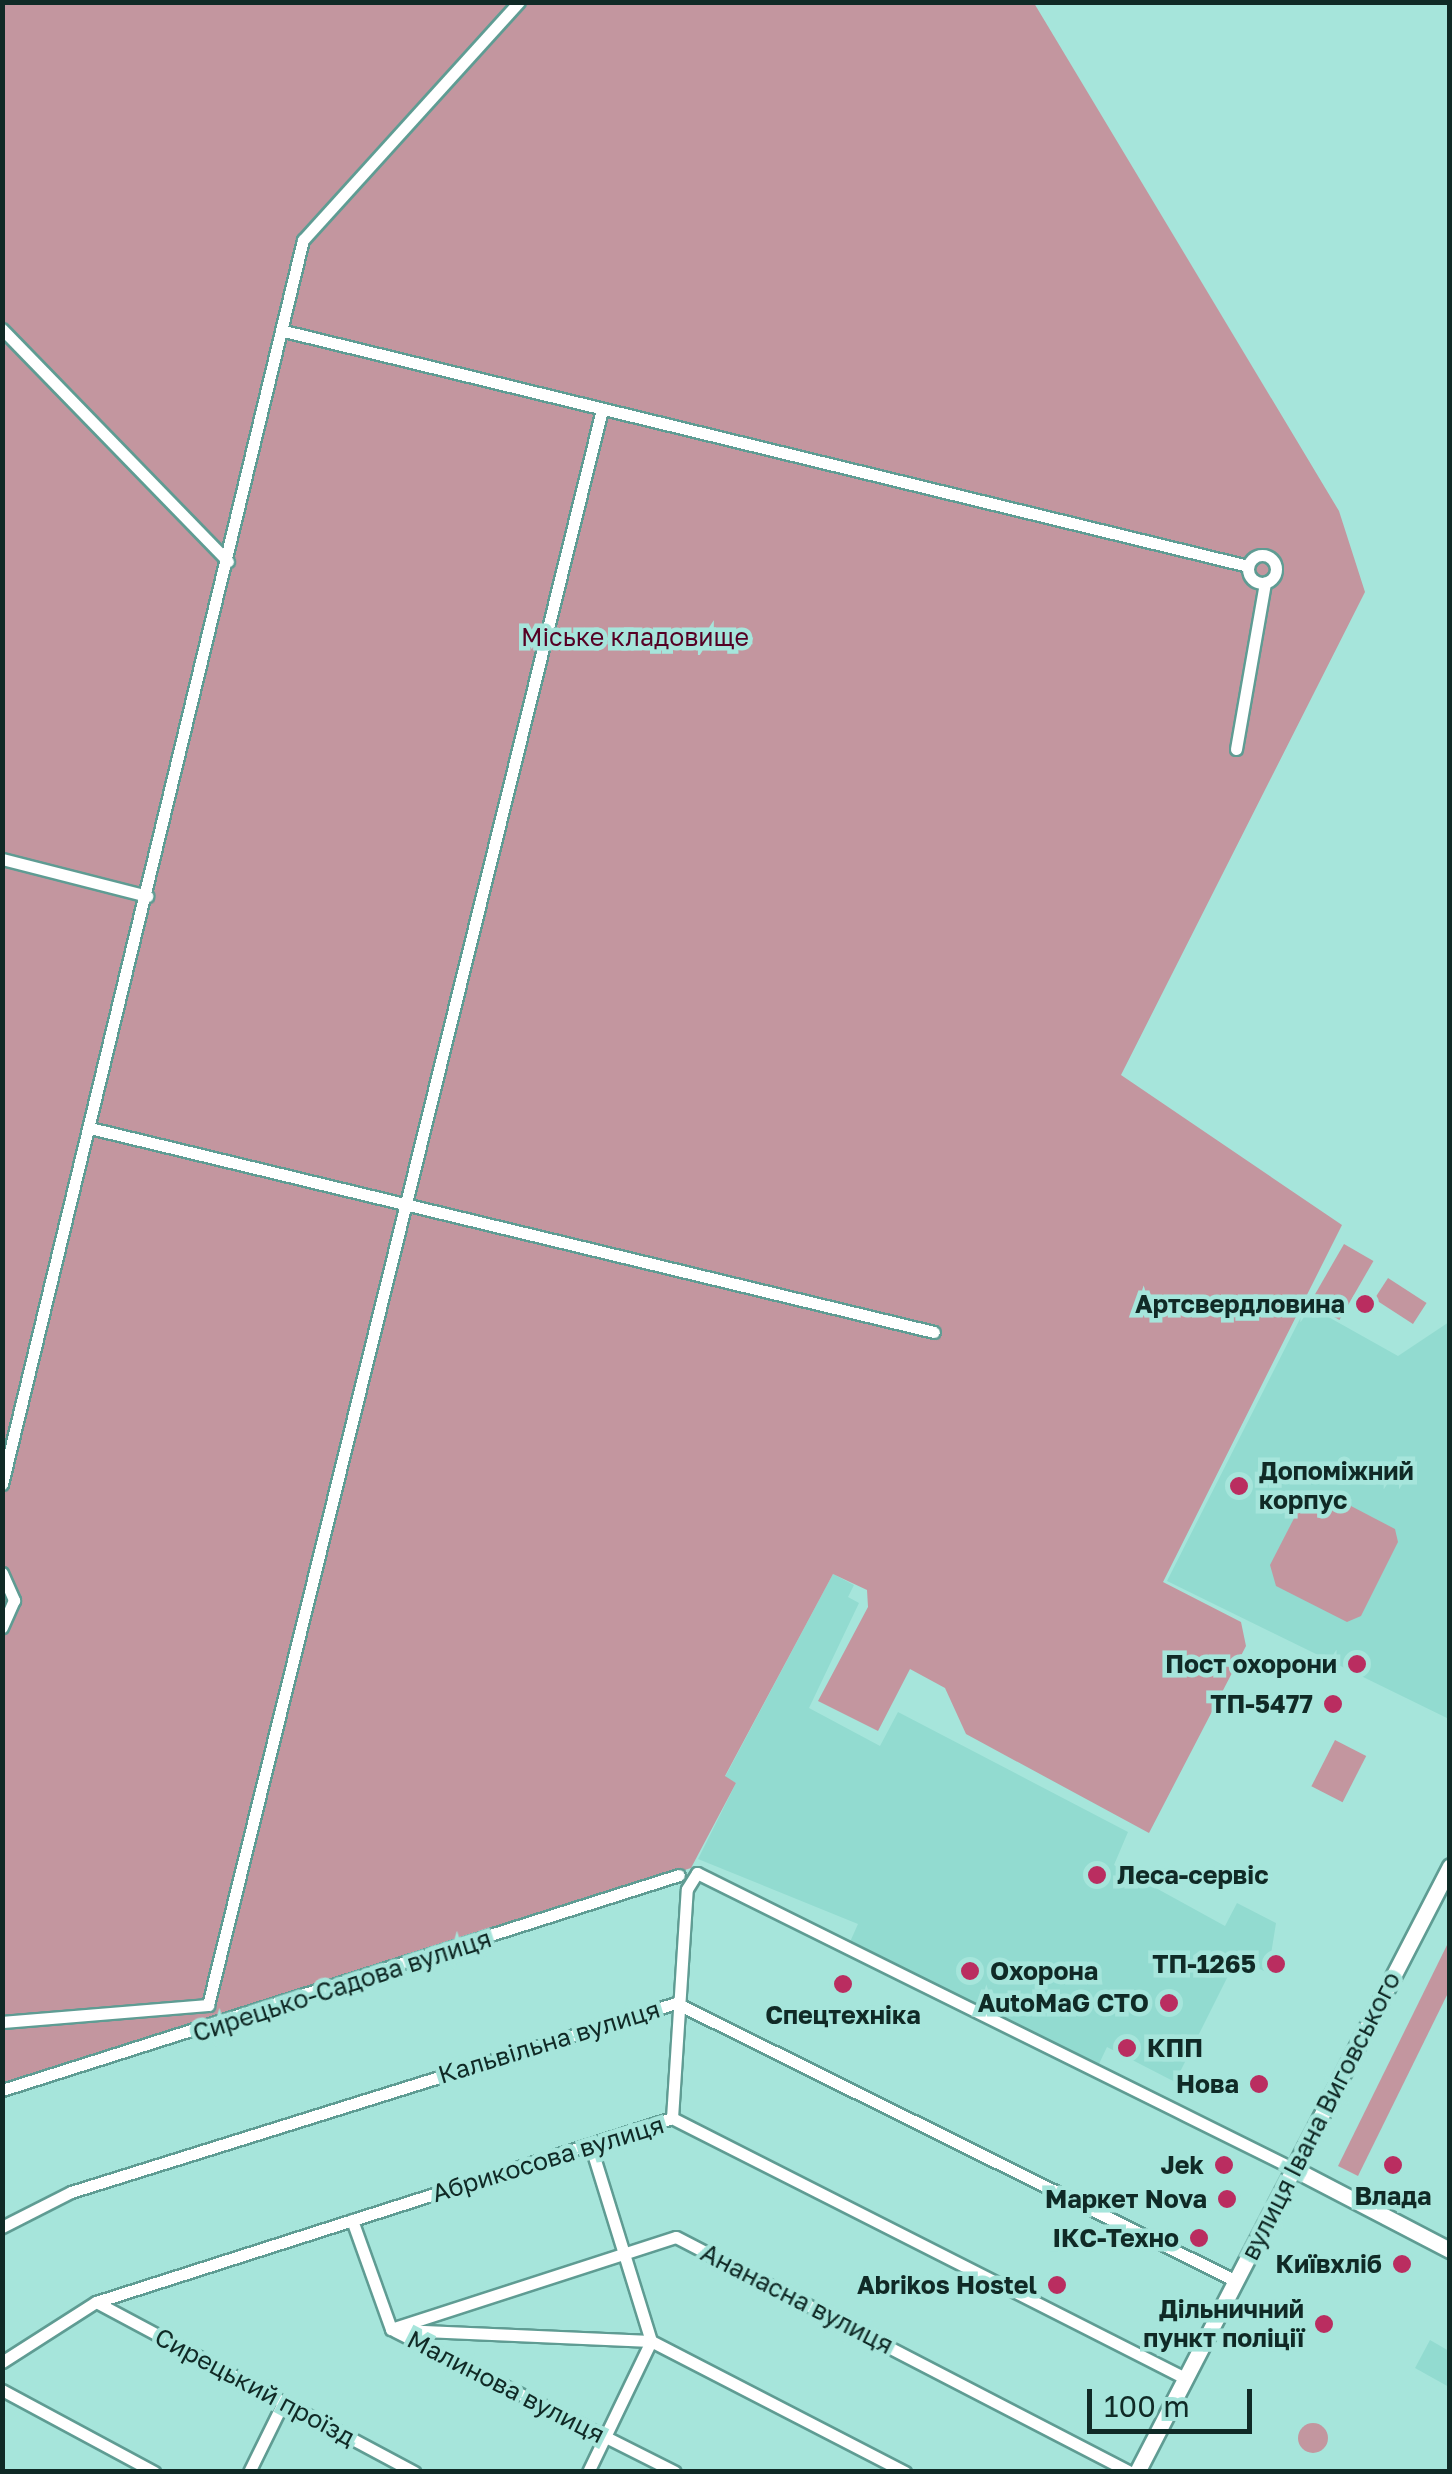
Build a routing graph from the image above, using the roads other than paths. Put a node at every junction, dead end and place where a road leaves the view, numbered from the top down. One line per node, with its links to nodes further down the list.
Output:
1 (519, 2): 3 (street)
2 (2, 329): 5 (street)
3 (284, 332): 4 (street); 5 (street)
4 (602, 408): 6 (street); 12 (street)
5 (228, 561): 10 (street)
6 (1248, 566): 7 (street); 7 (street)
7 (1265, 583): 8 (street)
8 (1236, 749)
9 (2, 858): 10 (street)
10 (147, 896): 11 (street)
11 (90, 1128): 12 (street); 14 (street)
12 (410, 1204): 13 (street); 20 (street)
13 (934, 1332)
14 (2, 1484)
15 (2, 1573): 16 (street)
16 (2, 1627)
17 (1450, 1866): 24 (main road, вулиця Івана Виговського)
18 (679, 1876): 21 (street, Сирецько-Садова вулиця)
19 (676, 2004): 22 (street); 24 (street); 26 (street, Кальвільна вулиця); 29 (street, Кальвільна вулиця)
20 (2, 2022)
21 (2, 2090)
22 (672, 2118): 23 (street, Абрикосова вулиця); 34 (street, Абрикосова вулиця)
23 (590, 2144): 25 (street, Абрикосова вулиця); 27 (street)
24 (1296, 2170): 28 (main road); 29 (main road, вулиця Івана Виговського)
25 (352, 2220): 30 (street, Абрикосова вулиця); 31 (street)
26 (2, 2227)
27 (625, 2250): 31 (street, Ананасна вулиця); 32 (street); 44 (street, Ананасна вулиця)
28 (1450, 2250)
29 (1236, 2281): 34 (main road, вулиця Івана Виговського)
30 (96, 2302): 33 (street, Абрикосова вулиця); 36 (street, Сирецький проїзд)
31 (392, 2329): 32 (street); 37 (street, Малинова вулиця)
32 (651, 2340): 37 (street); 43 (street)
33 (2, 2362)
34 (1185, 2378): 44 (main road, вулиця Івана Виговського)
35 (2, 2390): 38 (street)
36 (283, 2403): 39 (street); 40 (street, Сирецький проїзд)
37 (606, 2436): 41 (street); 42 (street, Малинова вулиця)
38 (154, 2472)
39 (249, 2472)
40 (414, 2472)
41 (588, 2472)
42 (675, 2472)
43 (905, 2472)
44 (1134, 2472)

